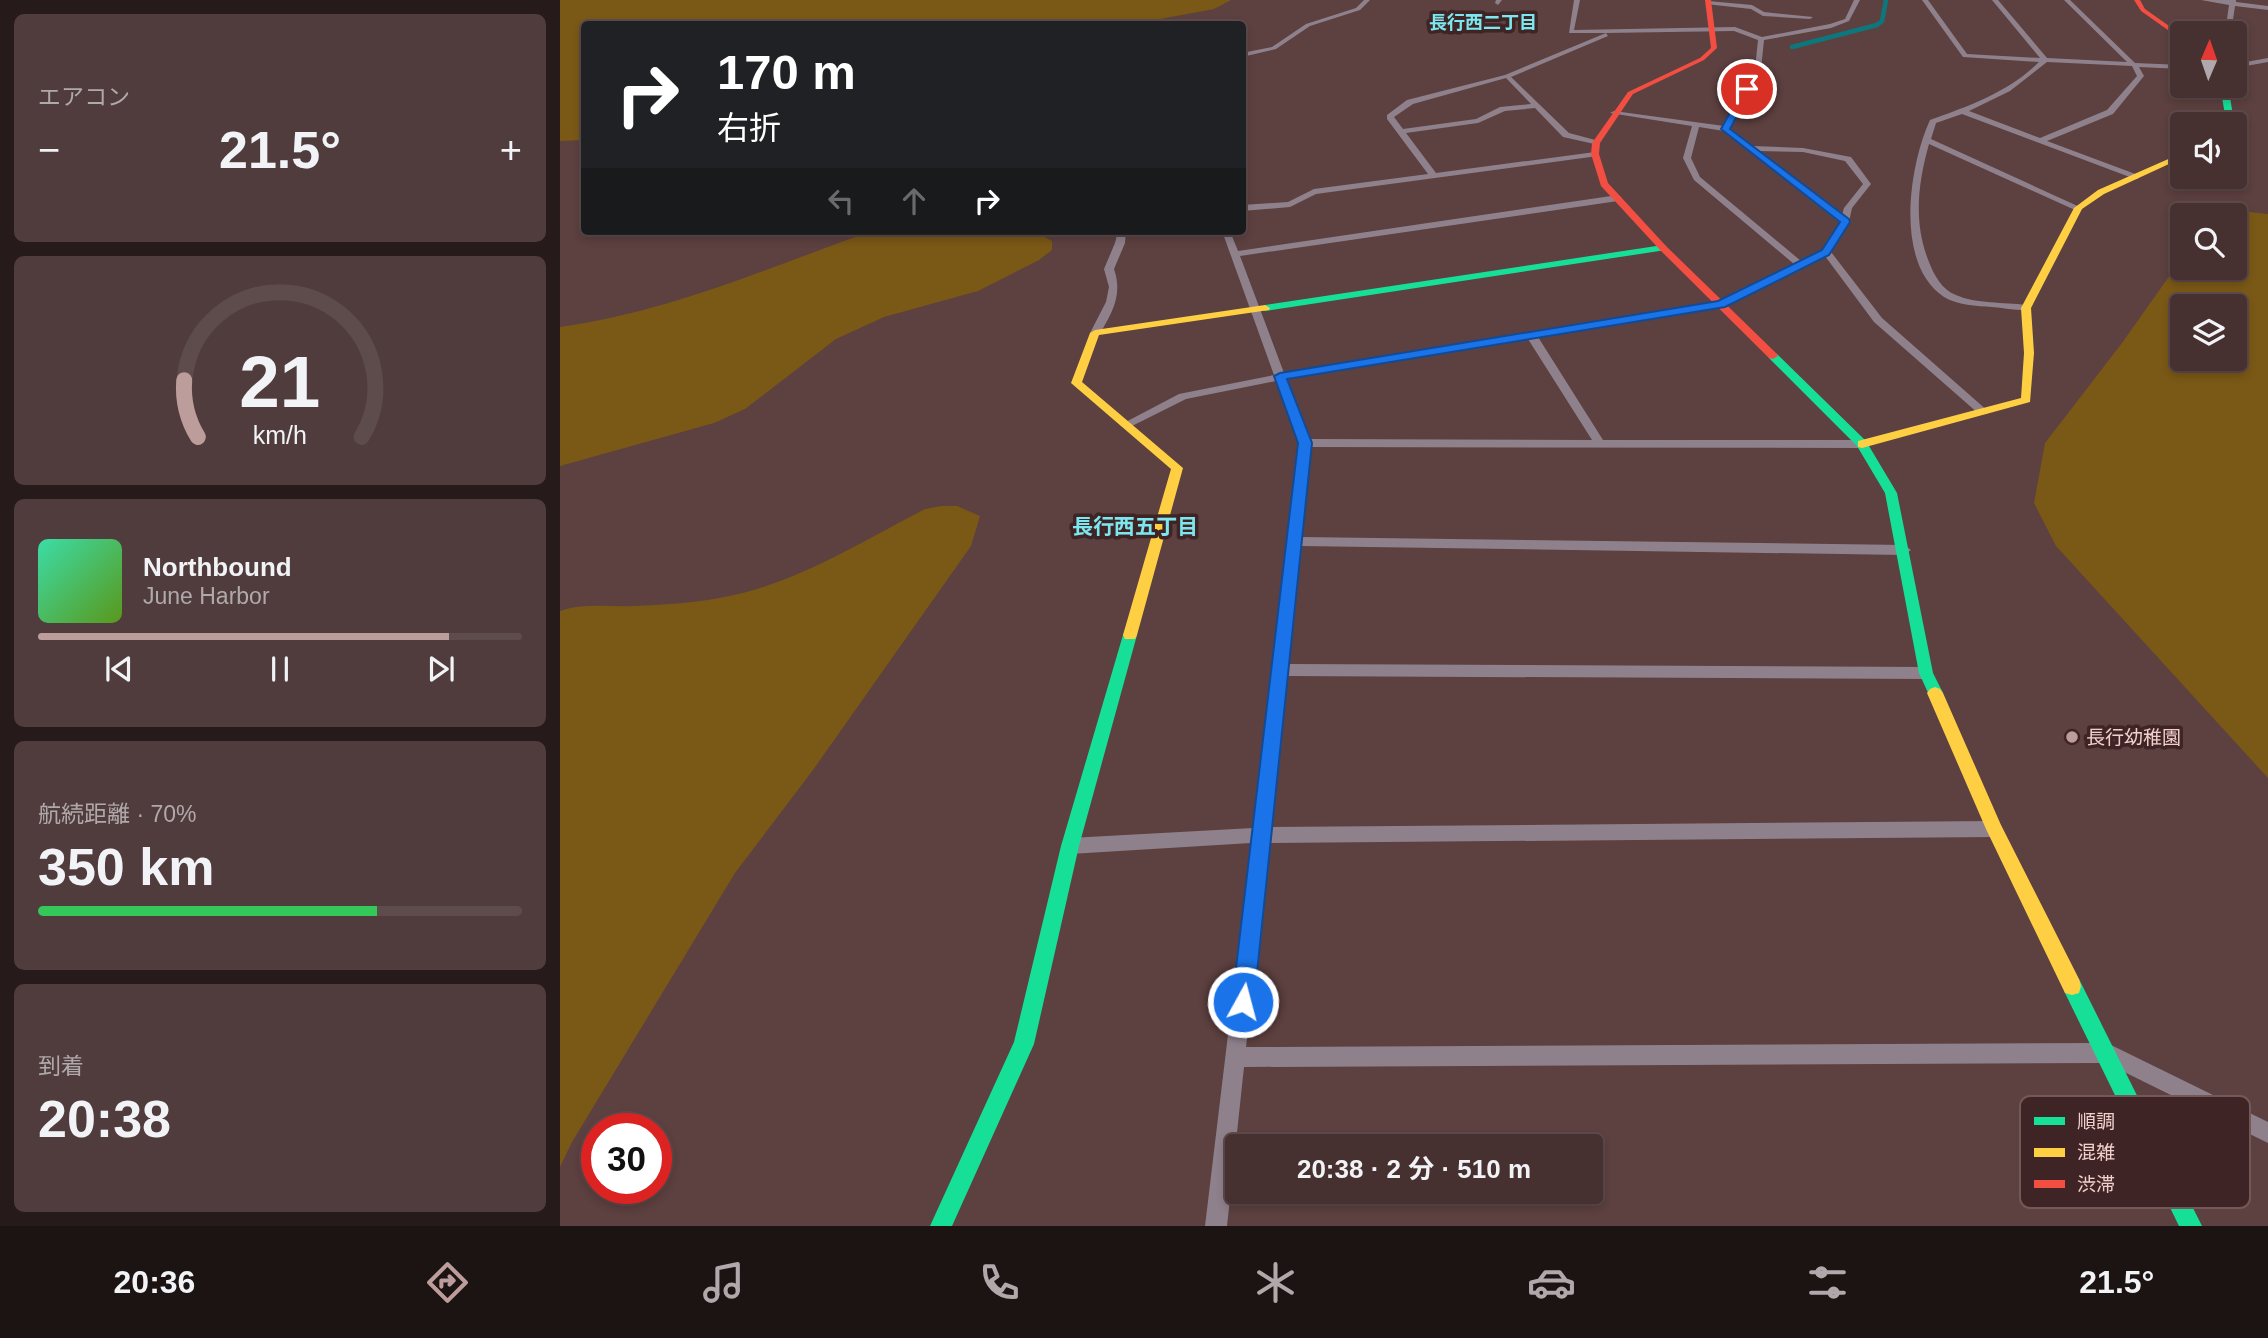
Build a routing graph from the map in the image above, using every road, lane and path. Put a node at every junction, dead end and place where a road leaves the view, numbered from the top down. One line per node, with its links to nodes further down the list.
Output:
1 (1367, 0): 18 (street)
2 (1577, 0): 16 (street)
3 (1857, 0): 17 (street)
4 (1925, 0): 19 (street)
5 (1995, 0): 19 (street)
6 (2067, 0): 22 (street)
7 (2137, 0): 15 (street)
8 (2204, 0): 10 (street)
9 (1708, 2): 12 (street); 14 (street)
10 (2233, 2): 11 (street); 13 (street)
11 (2268, 8)
12 (1810, 17)
13 (2230, 21)
14 (1711, 29): 16 (street); 17 (street); 27 (street)
15 (2170, 29)
16 (1613, 32): 24 (street)
17 (1761, 39): 29 (street)
18 (1246, 54)
19 (2045, 60): 22 (street); 26 (street)
20 (2268, 60): 21 (street)
21 (2247, 64)
22 (2135, 66): 23 (street); 32 (street)
23 (2170, 67)
24 (1507, 76): 25 (street); 30 (street)
25 (1537, 106): 30 (street); 33 (street)
26 (1962, 111): 31 (street); 32 (street)
27 (1614, 113): 28 (street); 33 (street)
28 (1696, 125): 29 (street); 47 (street)
29 (1726, 129): 34 (street)
30 (1402, 131): 36 (street)
31 (1926, 141): 40 (street); 49 (street)
32 (2040, 141): 37 (street)
33 (1596, 148): 36 (street); 38 (street)
34 (1750, 148): 41 (street); 41 (street)
35 (2170, 161): 37 (street)
36 (1434, 176): 39 (street)
37 (2135, 177): 40 (street)
38 (1618, 198): 44 (street); 46 (street)
39 (1246, 208)
40 (2078, 208): 49 (street)
41 (1845, 222): 45 (street)
42 (1121, 235): 51 (street)
43 (1227, 235): 46 (street)
44 (1663, 248): 48 (street); 50 (street)
45 (1826, 253): 47 (street); 54 (street)
46 (1234, 254): 50 (street)
47 (1801, 266): 48 (street)
48 (1721, 304): 52 (street); 58 (street)
49 (2026, 308): 54 (street)
50 (1253, 310): 51 (street); 53 (street)
51 (1095, 332): 55 (street)
52 (1531, 335): 53 (street); 57 (street)
53 (1280, 376): 55 (street); 56 (street)
54 (1983, 412): 58 (street)
55 (1126, 425): 65 (street)
56 (1305, 443): 57 (street); 59 (street)
57 (1600, 444): 58 (street)
58 (1862, 444): 60 (street)
59 (1295, 541): 60 (street); 61 (street)
60 (1904, 550): 62 (street)
61 (1280, 670): 62 (street); 64 (street)
62 (1926, 673): 63 (street)
63 (1994, 830): 64 (street); 66 (street)
64 (1262, 835): 65 (street); 67 (street)
65 (1070, 846): 73 (street)
66 (2107, 1053): 67 (street); 68 (street); 69 (street)
67 (1236, 1057): 74 (street)
68 (2128, 1096)
69 (2194, 1096)
70 (2250, 1124): 71 (street)
71 (2268, 1133)
72 (2182, 1208): 75 (street)
73 (941, 1226)
74 (1216, 1226)
75 (2191, 1226)

